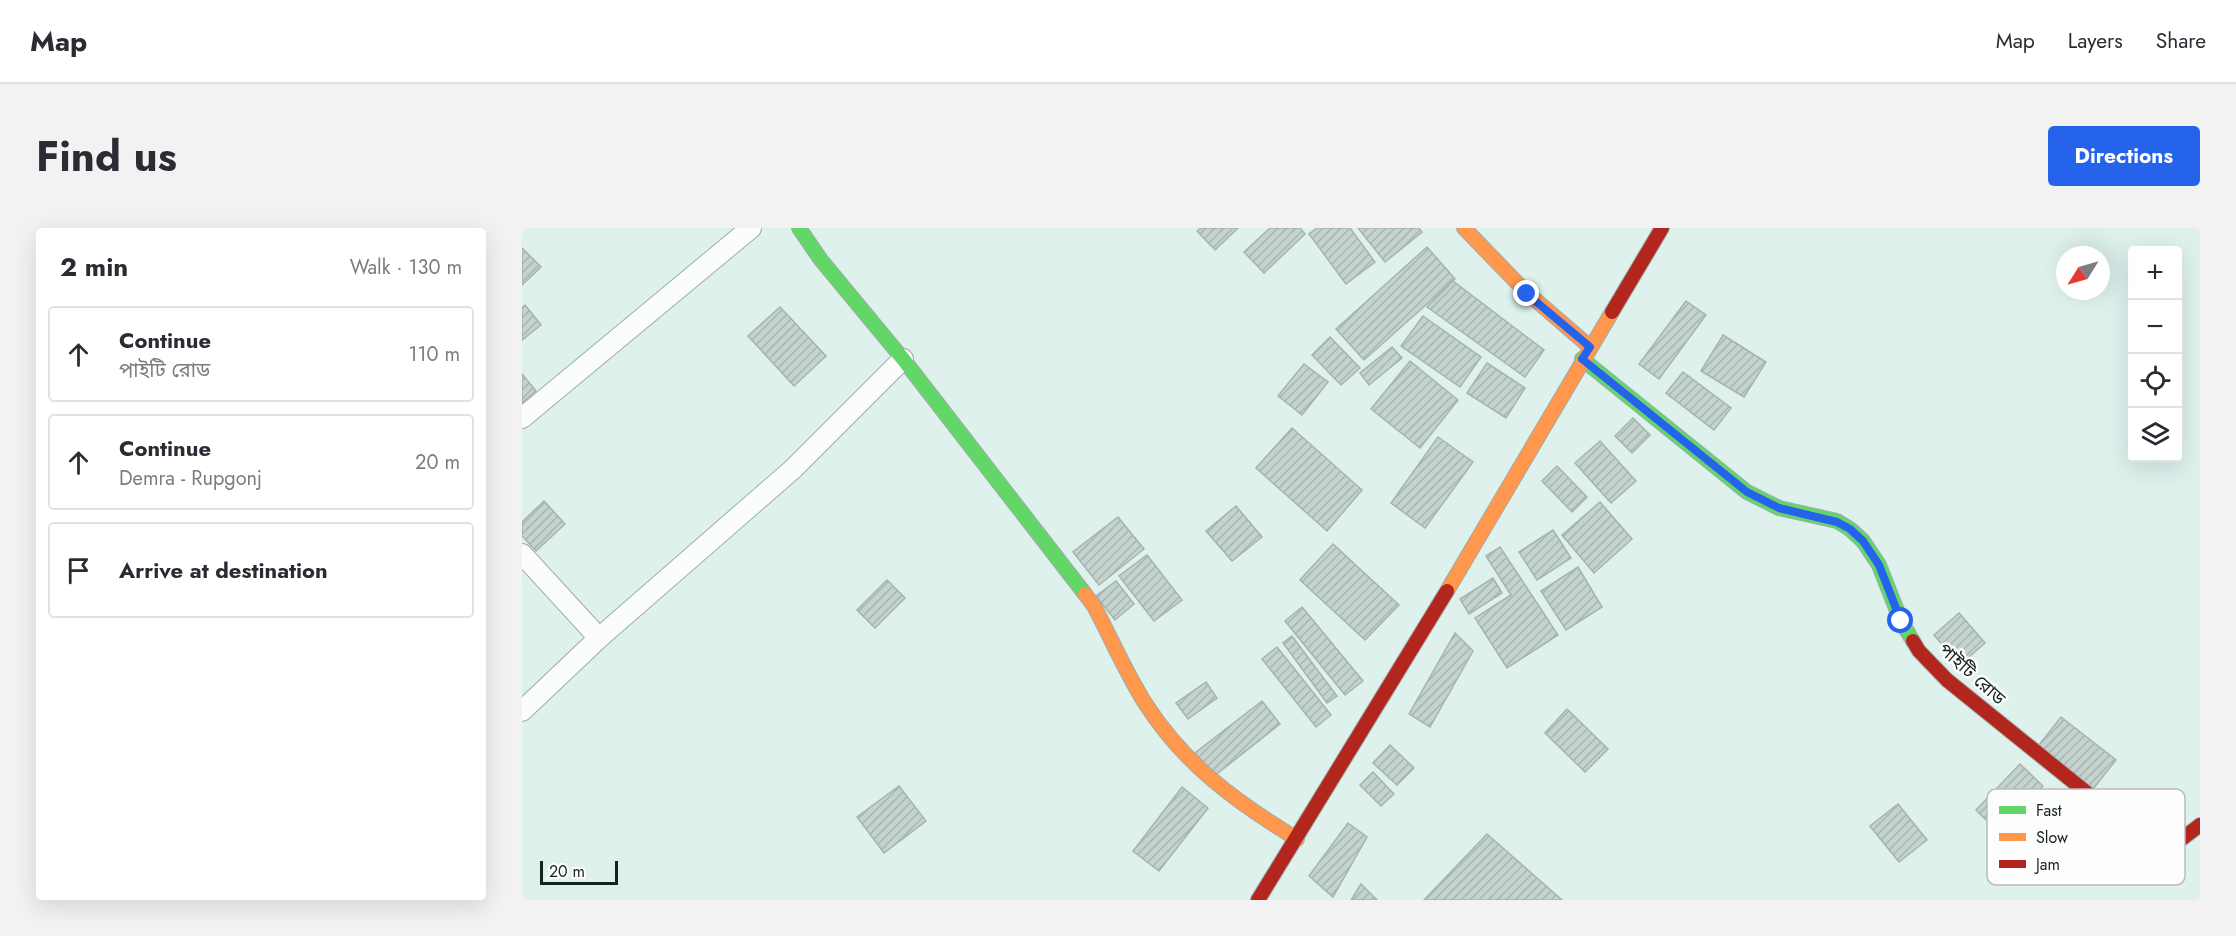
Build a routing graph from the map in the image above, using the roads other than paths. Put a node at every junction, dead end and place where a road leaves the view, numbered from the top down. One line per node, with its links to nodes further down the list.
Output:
1 (751, 228): 7 (street)
2 (799, 228): 6 (street)
3 (1464, 228): 5 (street)
4 (1662, 228): 5 (street)
5 (1586, 353): 11 (street, পাইটি রোড); 14 (street)
6 (903, 358): 9 (street); 14 (street)
7 (522, 418)
8 (522, 554): 9 (street)
9 (599, 638): 10 (street)
10 (522, 711)
11 (2082, 789)
12 (2200, 825): 13 (street, পাইটি রোড)
13 (2185, 837)
14 (1296, 839): 15 (street)
15 (1258, 900)

